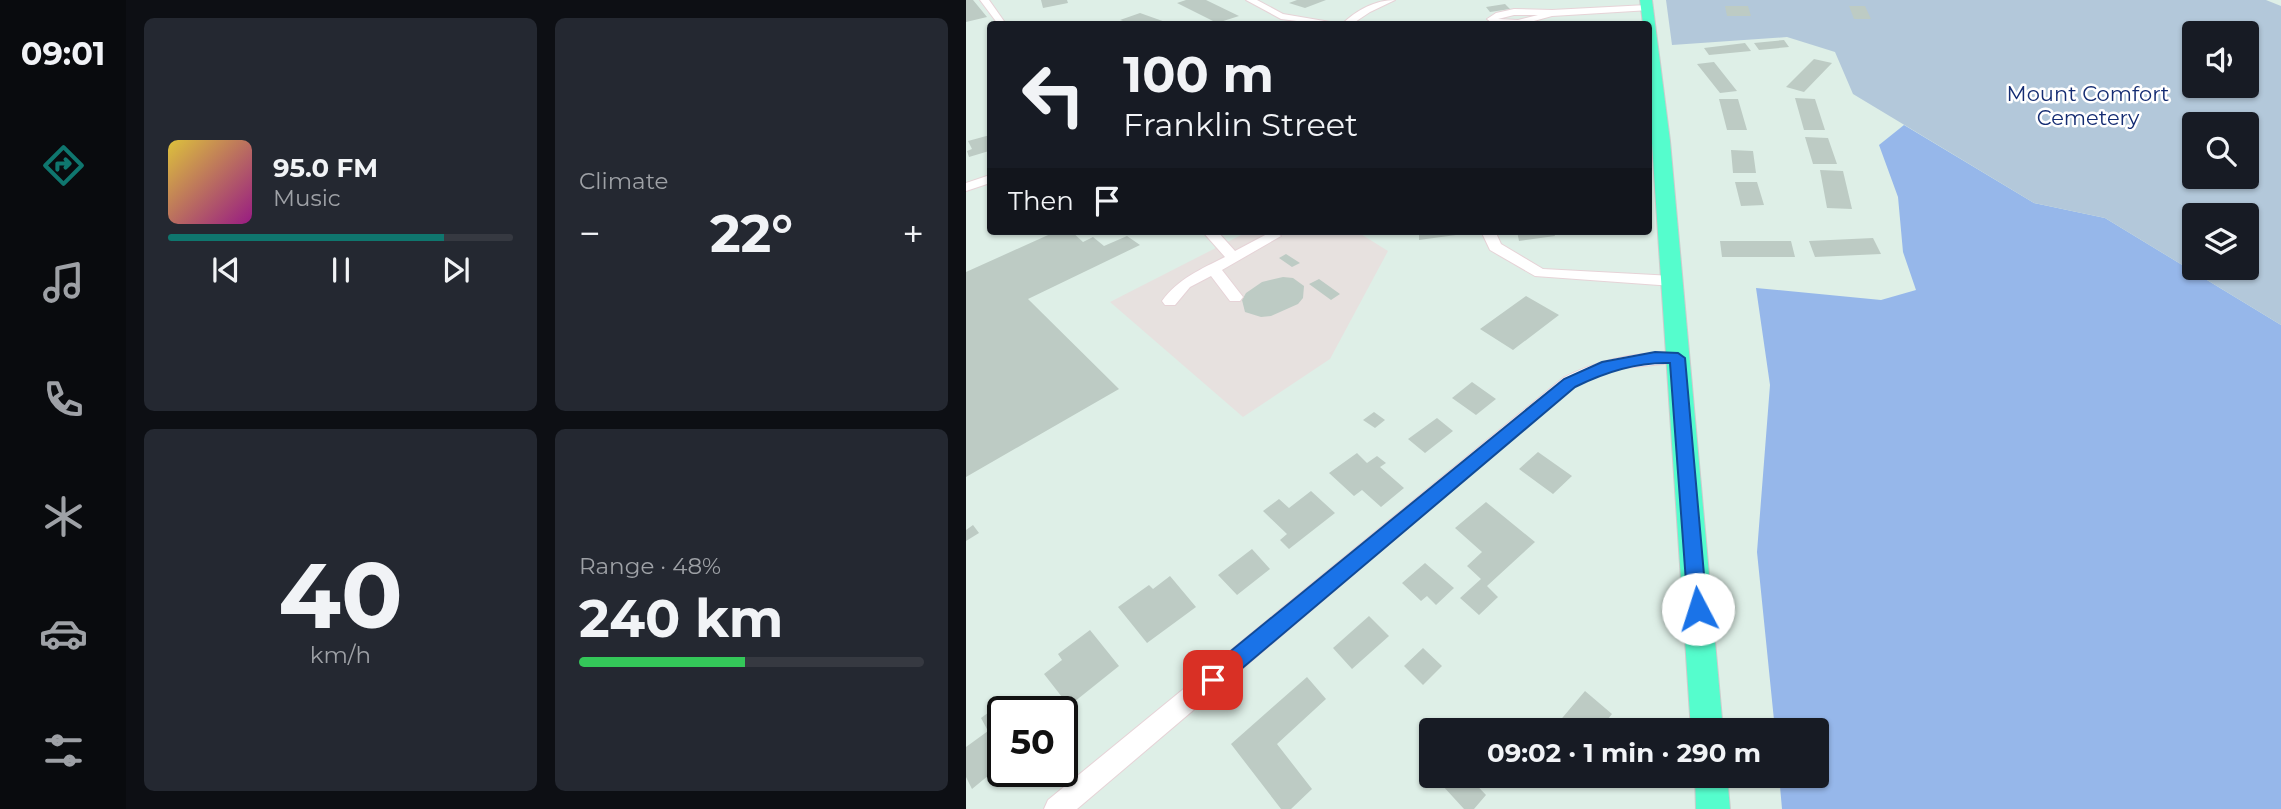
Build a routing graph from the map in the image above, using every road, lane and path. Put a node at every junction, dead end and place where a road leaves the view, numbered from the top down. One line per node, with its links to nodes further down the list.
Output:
1 (984, 0): 6 (street)
2 (1250, 0): 7 (street)
3 (1391, 0): 8 (street)
4 (1647, 4): 5 (street)
5 (1551, 13): 9 (street); 10 (street)
6 (1000, 21)
7 (1317, 21)
8 (1352, 21)
9 (1494, 21)
10 (1524, 21)
11 (1652, 95): 12 (main road)
12 (1653, 113): 13 (main road)
13 (1654, 129): 21 (main road)
14 (987, 180): 15 (street)
15 (966, 187)
16 (1213, 235): 19 (street)
17 (1490, 235): 21 (street)
18 (1274, 236): 19 (street)
19 (1234, 258): 20 (street)
20 (1213, 269): 22 (street); 23 (street)
21 (1673, 281): 24 (main road)
22 (1235, 297)
23 (1170, 301)
24 (1678, 358): 25 (main road); 27 (street)
25 (1706, 718)
26 (1712, 788): 28 (main road)
27 (1057, 809)
28 (1713, 809)

